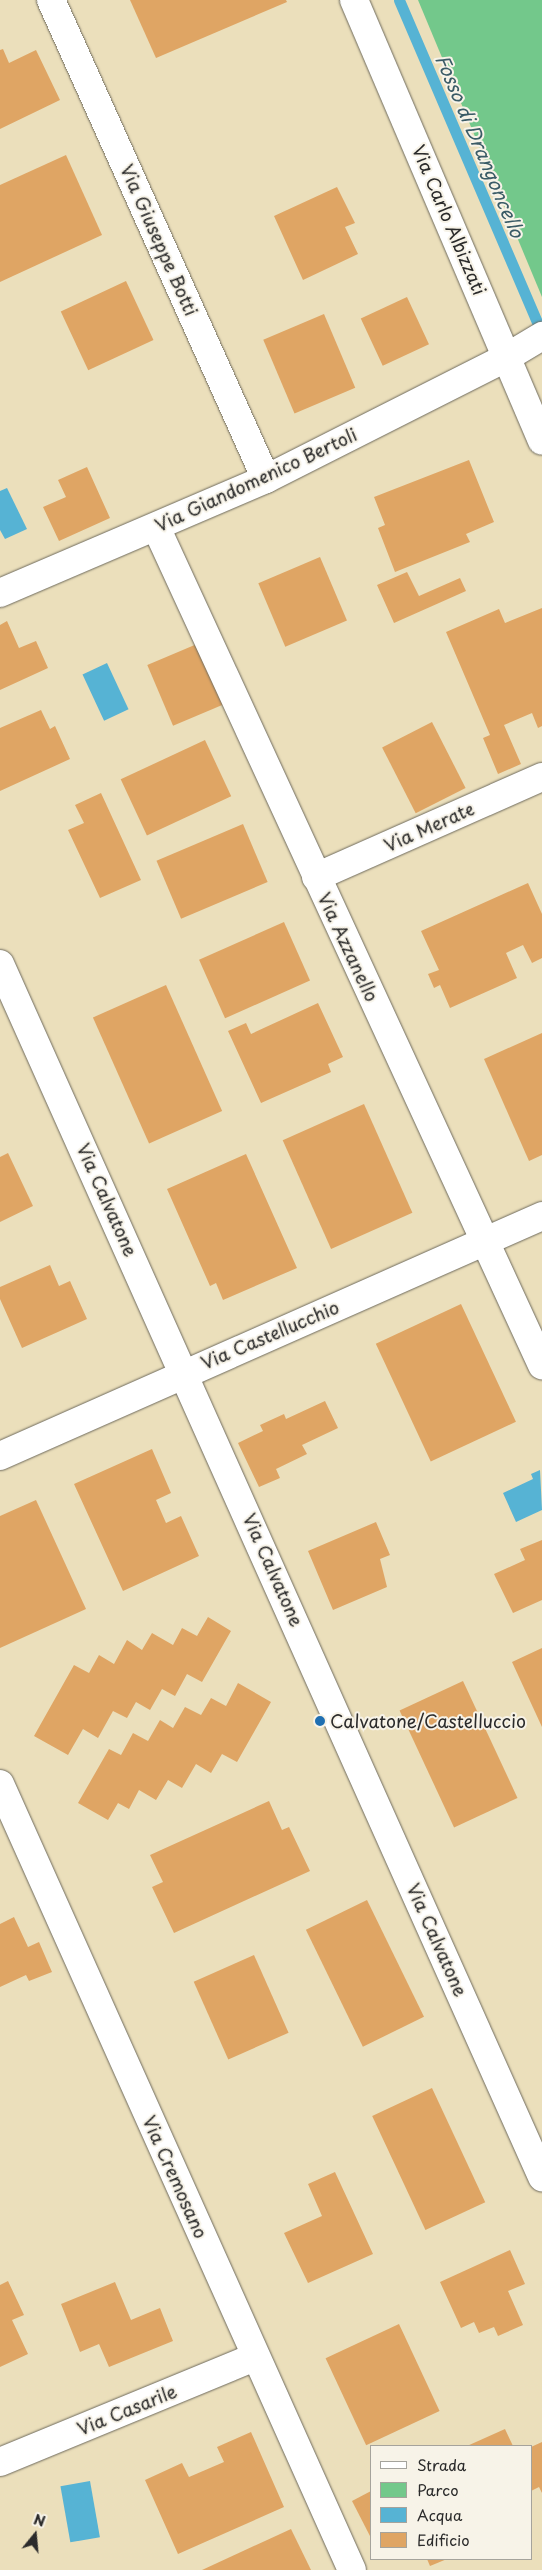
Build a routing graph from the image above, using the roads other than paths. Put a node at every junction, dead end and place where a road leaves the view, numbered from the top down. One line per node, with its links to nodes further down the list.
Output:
1 (51, 0): 6 (street, Via Giuseppe Botti)
2 (354, 0): 4 (street, Via Carlo Albizzati)
3 (542, 336): 4 (street, Via Giandomenico Bertoli)
4 (508, 357): 5 (street, Via Carlo Albizzati); 6 (street, Via Giandomenico Bertoli)
5 (542, 441)
6 (266, 479): 7 (street, Via Giandomenico Bertoli)
7 (156, 527): 8 (street, Via Giandomenico Bertoli); 10 (street, Via Azzanello)
8 (0, 593)
9 (542, 777): 10 (street, Via Merate)
10 (316, 877): 13 (street, Via Azzanello)
11 (0, 964): 15 (street, Via Calvatone)
12 (542, 1216): 13 (street, Via Castellucchio)
13 (484, 1243): 14 (street, Via Azzanello); 15 (street, Via Castellucchio)
14 (542, 1365)
15 (185, 1372): 16 (street, Via Castellucchio); 18 (street, Via Calvatone)
16 (0, 1456)
17 (0, 1784): 19 (street, Via Cremosano)
18 (542, 2177)
19 (255, 2357): 20 (street, Via Casarile); 21 (street, Via Cremosano)
20 (0, 2462)
21 (352, 2570)

